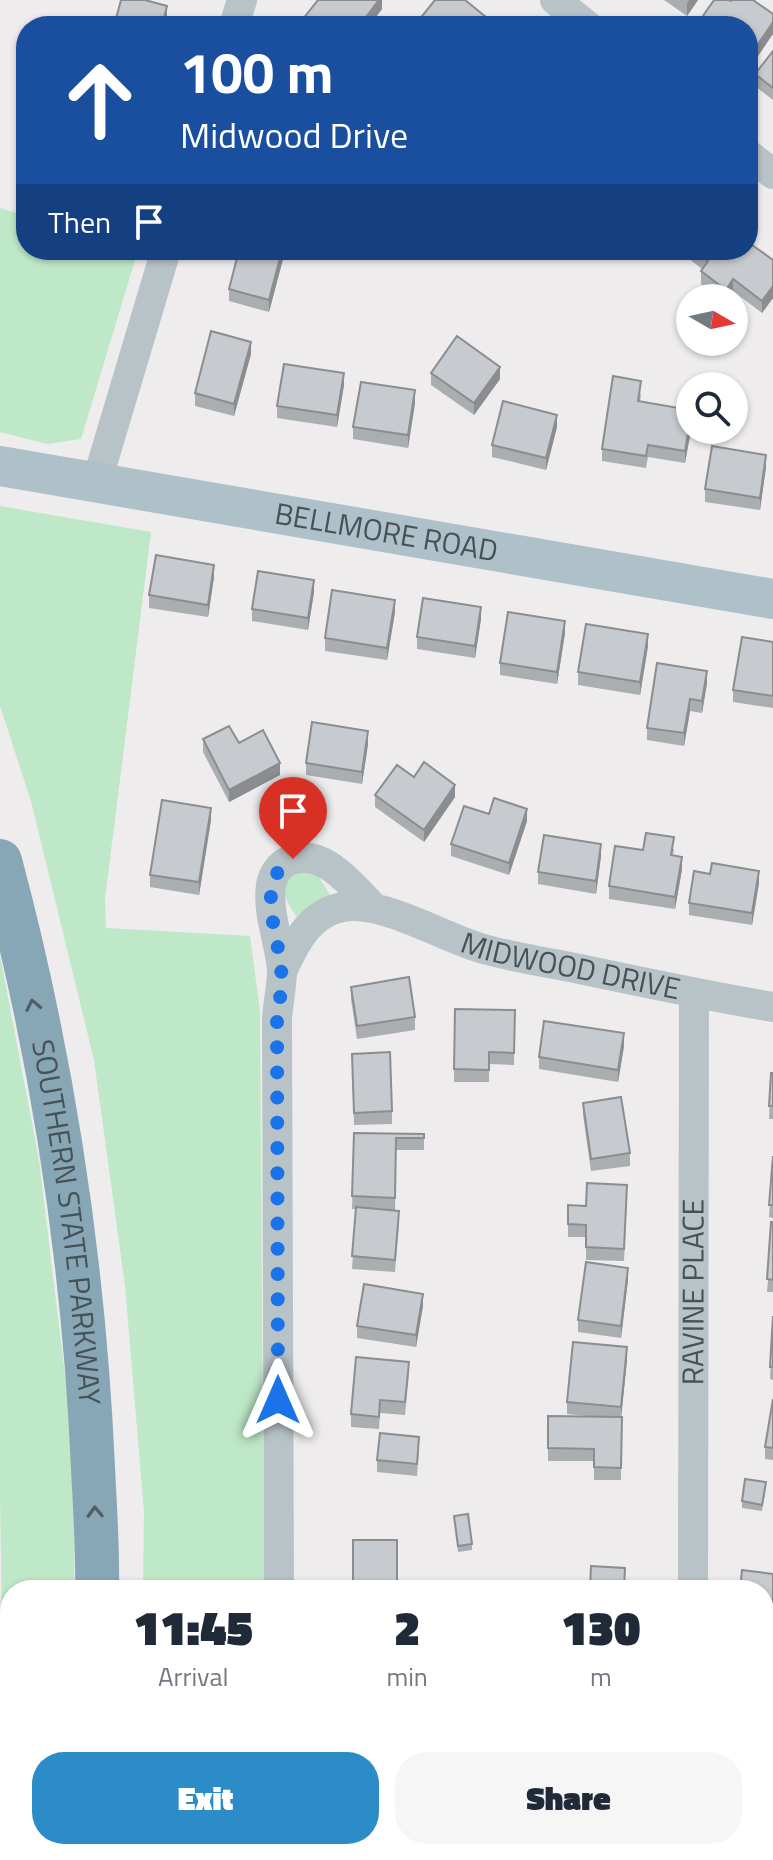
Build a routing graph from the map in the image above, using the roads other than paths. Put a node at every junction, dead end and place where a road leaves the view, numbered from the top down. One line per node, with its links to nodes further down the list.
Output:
1 (555, 0): 2 (street)
2 (575, 16)
3 (163, 260): 5 (street)
4 (0, 466): 5 (main road, BELLMORE ROAD)
5 (97, 481): 6 (main road, BELLMORE ROAD)
6 (773, 599)
7 (0, 861): 12 (highway, SOUTHERN STATE PARKWAY, one-way to 7)
8 (374, 908): 9 (street, MIDWOOD DRIVE); 9 (street, MIDWOOD DRIVE); 10 (street, MIDWOOD DRIVE)
9 (282, 972): 13 (street)
10 (694, 994): 11 (street, MIDWOOD DRIVE); 14 (street, RAVINE PLACE)
11 (773, 1007)
12 (97, 1580)
13 (279, 1580)
14 (693, 1580)

